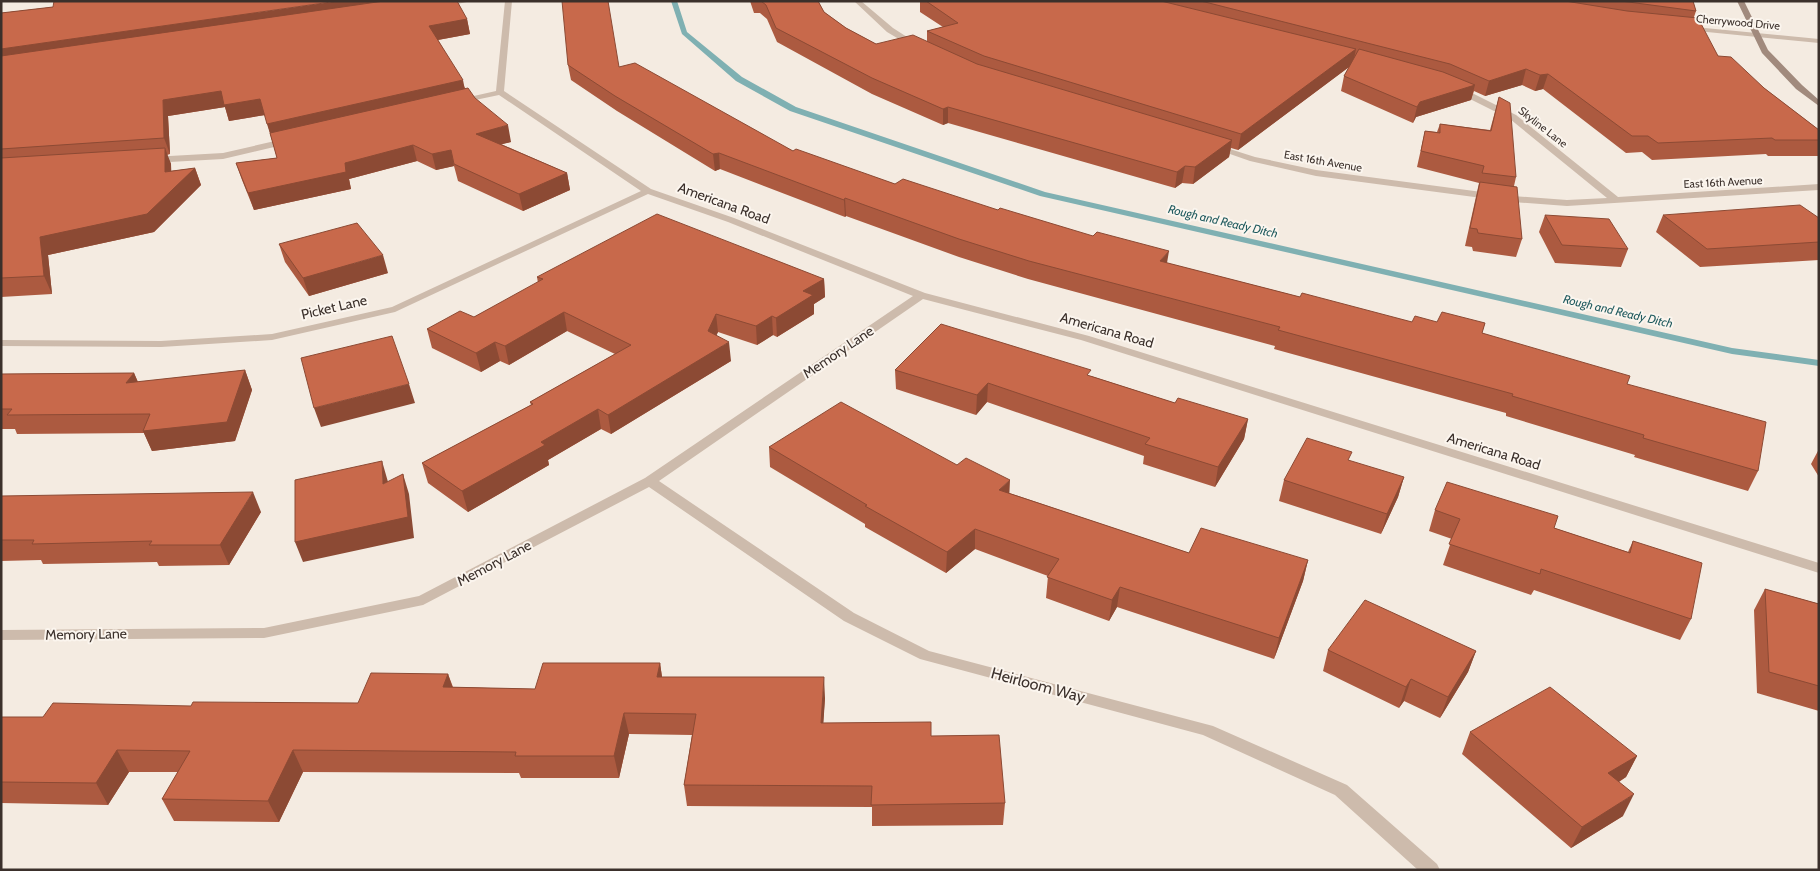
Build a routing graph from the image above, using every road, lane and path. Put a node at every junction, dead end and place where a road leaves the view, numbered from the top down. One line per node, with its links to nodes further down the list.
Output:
1 (469, 1): 5 (street)
2 (509, 1): 11 (street)
3 (857, 1): 9 (street)
4 (1740, 1): 7 (street)
5 (430, 7)
6 (1674, 27): 7 (street, Cherrywood Drive)
7 (1756, 35): 8 (street, Cherrywood Drive); 13 (street)
8 (1819, 41)
9 (929, 53)
10 (1451, 87): 19 (street, Skyline Lane)
11 (500, 92): 12 (street); 18 (street, Americana Road)
12 (446, 104)
13 (1819, 104)
14 (301, 138): 16 (street)
15 (1207, 145): 19 (street, East 16th Avenue)
16 (146, 161)
17 (1819, 187): 19 (street, East 16th Avenue)
18 (648, 191): 20 (street, Americana Road); 21 (street, Picket Lane)
19 (1615, 199)
20 (921, 295): 22 (street, Memory Lane); 23 (street, Americana Road)
21 (1, 342)
22 (650, 481): 24 (street, Memory Lane); 25 (street, Heirloom Way)
23 (1819, 568)
24 (1, 635)
25 (1431, 870)

